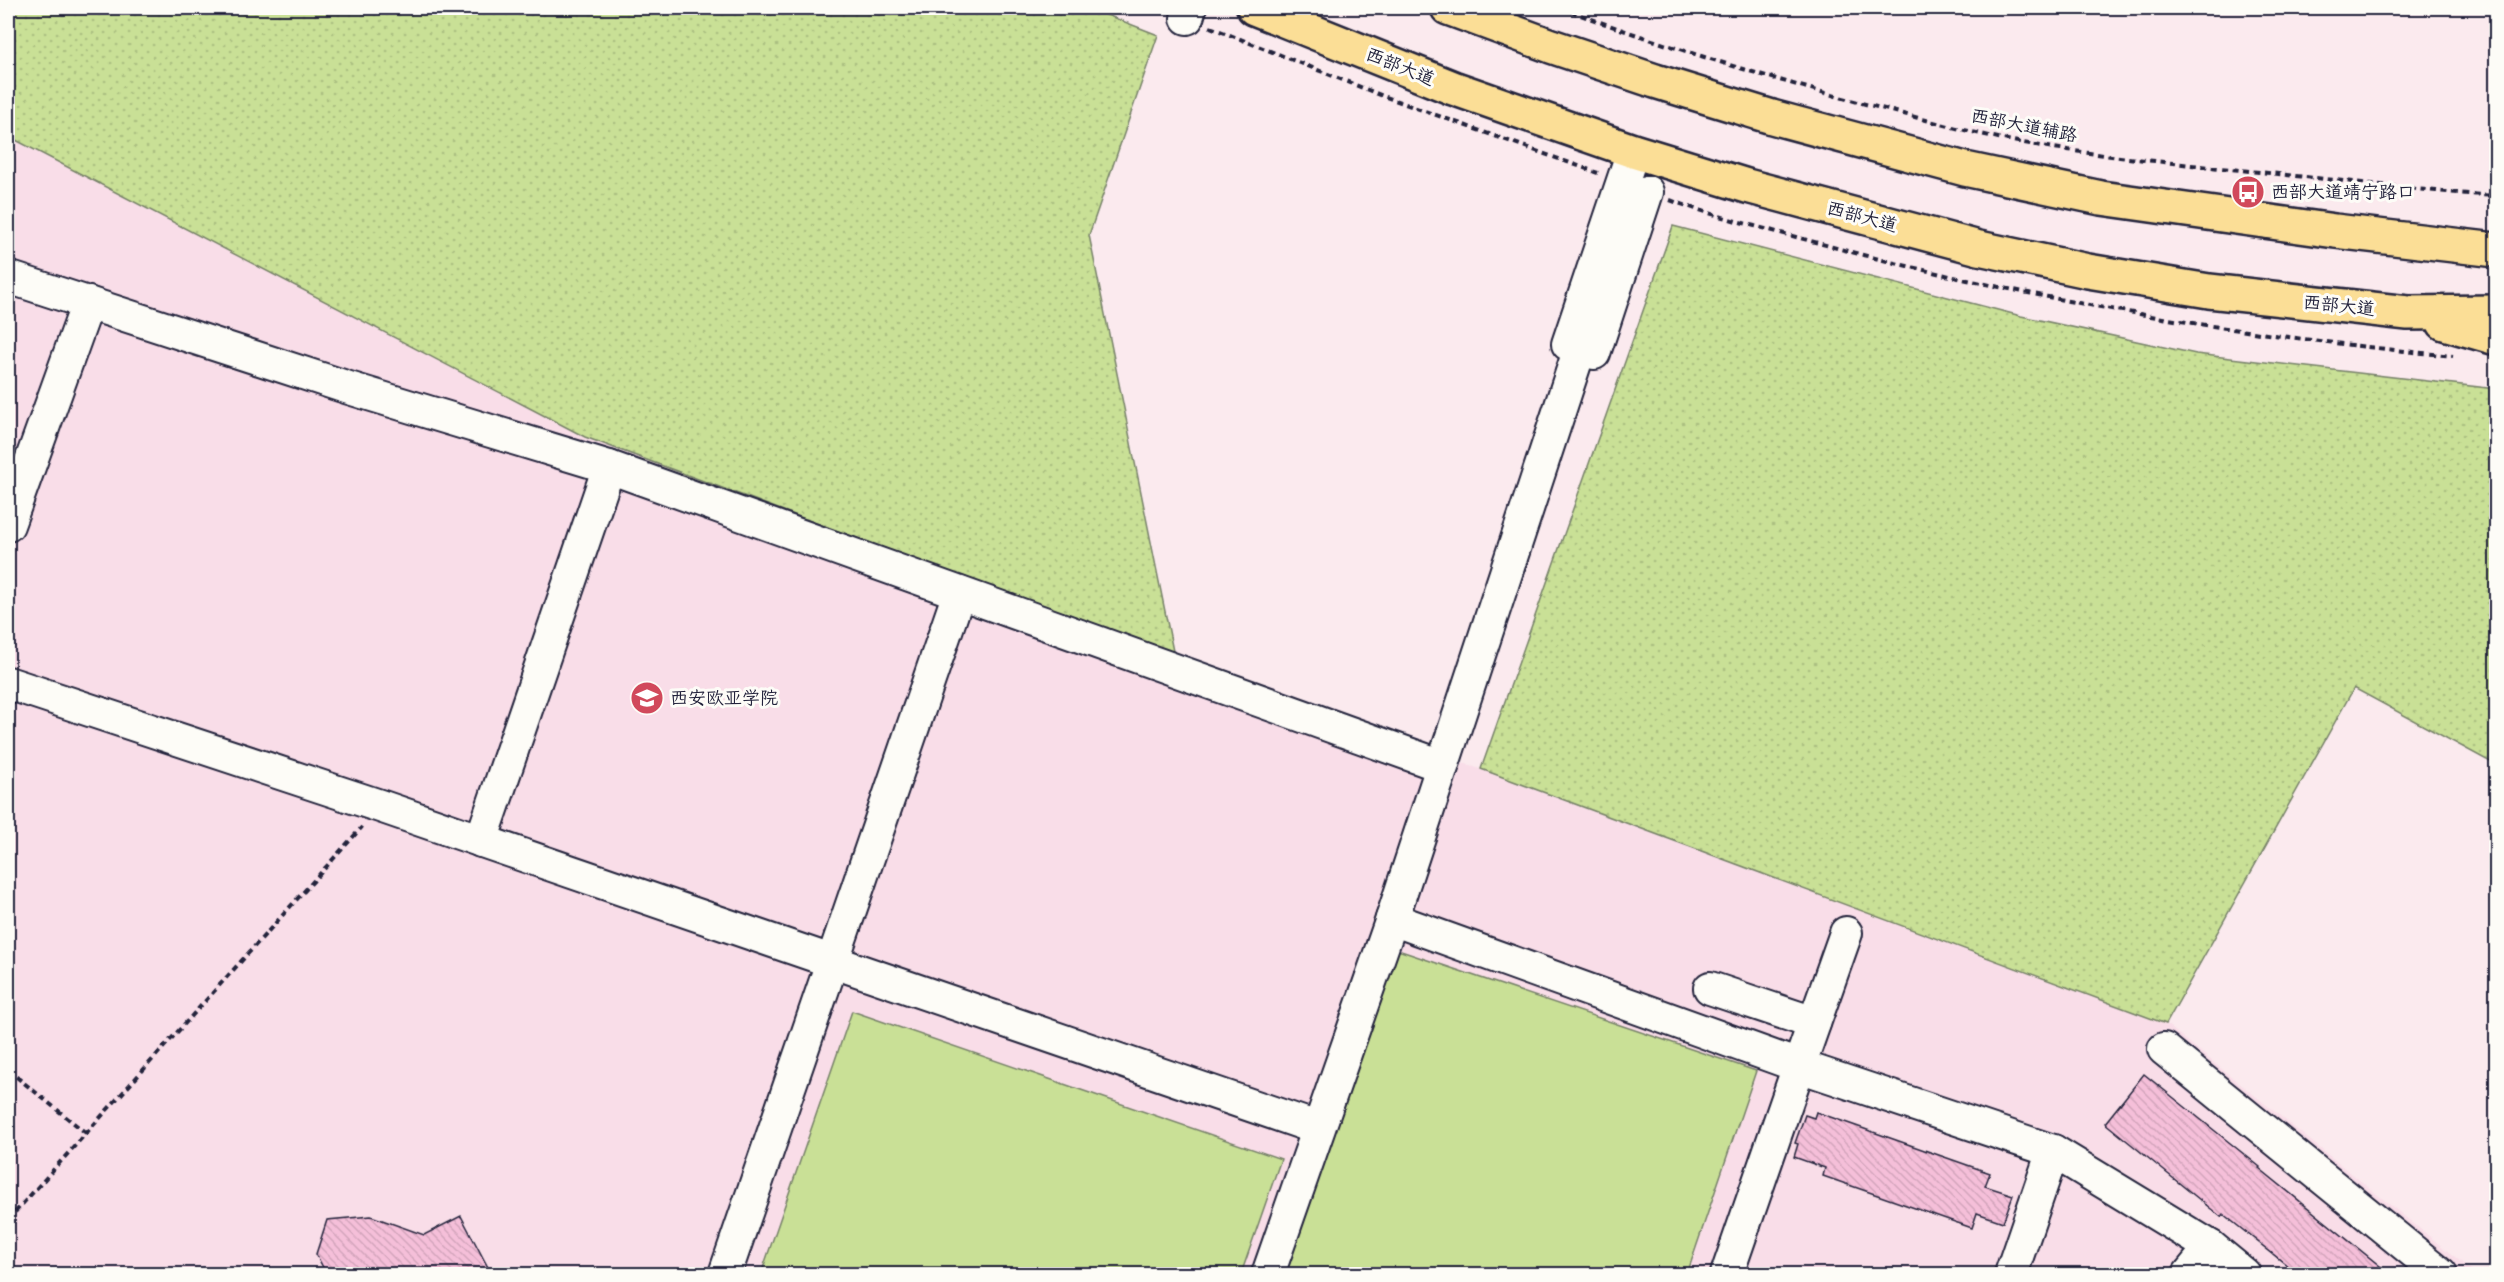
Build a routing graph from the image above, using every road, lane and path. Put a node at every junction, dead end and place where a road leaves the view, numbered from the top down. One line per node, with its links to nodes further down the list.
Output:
1 (1254, 8): 4 (main road, 西部大道)
2 (1448, 8): 8 (main road)
3 (1561, 8): 6 (path, 西部大道辅路)
4 (1634, 151): 13 (main road, 西部大道); 15 (street)
5 (1647, 192): 15 (street)
6 (2496, 196)
7 (2496, 228): 8 (main road)
8 (2397, 238): 9 (main road)
9 (2496, 250)
10 (8, 277): 11 (street)
11 (87, 303): 16 (street); 17 (street)
12 (2496, 312): 13 (main road, 西部大道)
13 (2408, 313): 14 (main road)
14 (2496, 338)
15 (1580, 348): 20 (street)
16 (609, 468): 18 (street); 22 (street)
17 (8, 525)
18 (959, 593): 20 (street); 25 (street)
19 (8, 682): 21 (street)
20 (1442, 766): 23 (street)
21 (380, 806): 22 (street); 32 (path)
22 (481, 841): 25 (street)
23 (1392, 919): 29 (street); 31 (street)
24 (1846, 933): 27 (street)
25 (832, 961): 31 (street); 37 (street)
26 (1710, 988): 27 (street)
27 (1814, 1023): 29 (street)
28 (2164, 1049): 36 (street)
29 (1799, 1066): 33 (street); 39 (street)
30 (8, 1070): 32 (path)
31 (1317, 1128): 38 (street)
32 (86, 1133): 34 (path)
33 (2053, 1151): 35 (street); 40 (street)
34 (8, 1220)
35 (2211, 1247): 41 (street); 42 (street)
36 (2439, 1274)
37 (725, 1275)
38 (1268, 1275)
39 (1727, 1275)
40 (2011, 1275)
41 (2189, 1275)
42 (2244, 1275)

